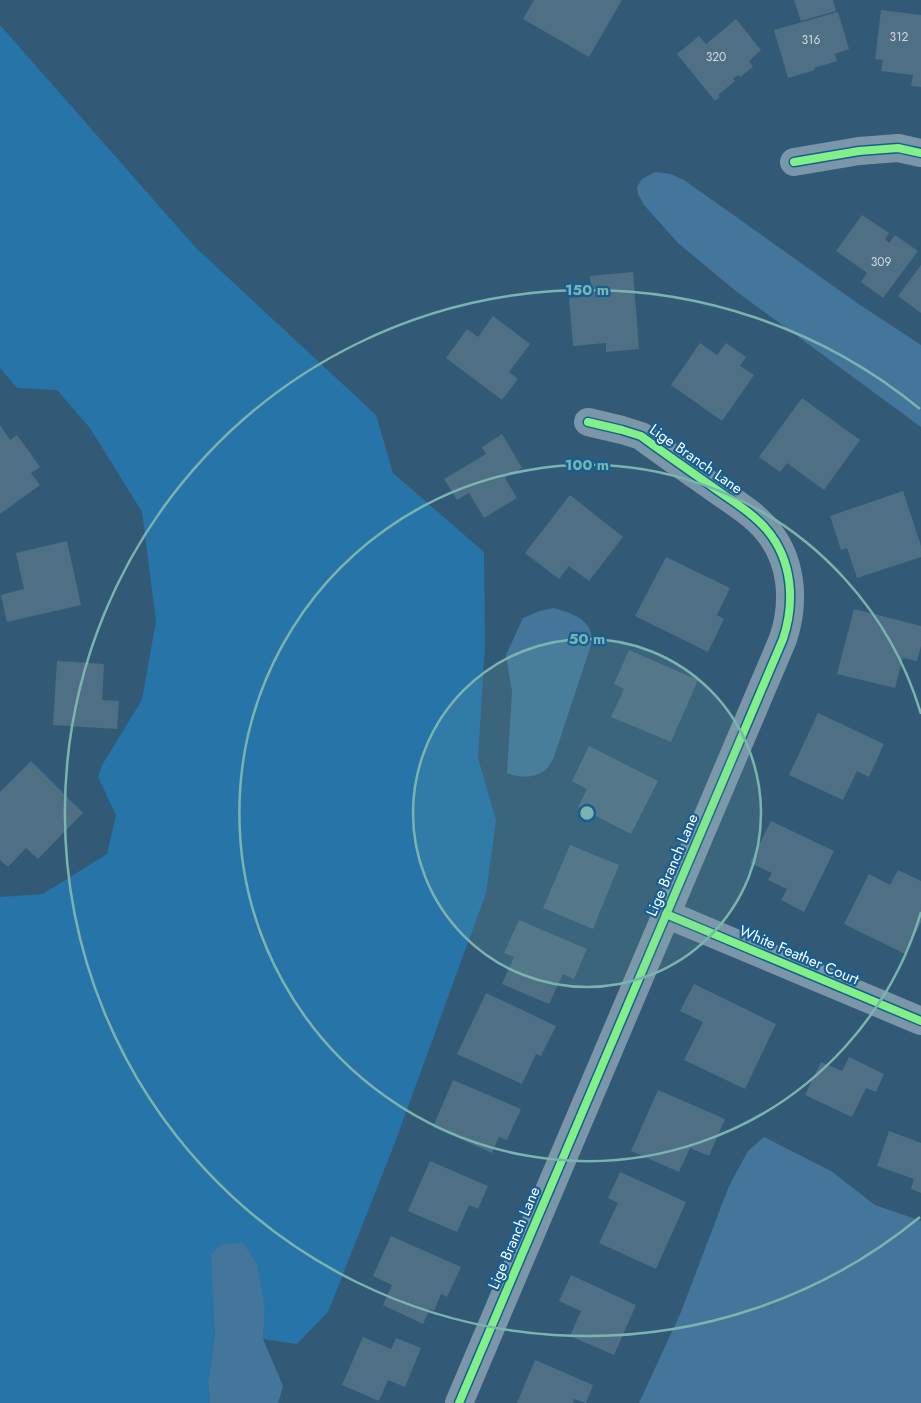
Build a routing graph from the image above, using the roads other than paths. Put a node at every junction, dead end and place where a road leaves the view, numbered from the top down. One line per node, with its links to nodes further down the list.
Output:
1 (921, 153): 2 (street)
2 (794, 162)
3 (588, 422): 4 (street, Lige Branch Lane)
4 (666, 914): 5 (street, White Feather Court); 6 (street, Lige Branch Lane)
5 (921, 1021)
6 (459, 1403)

